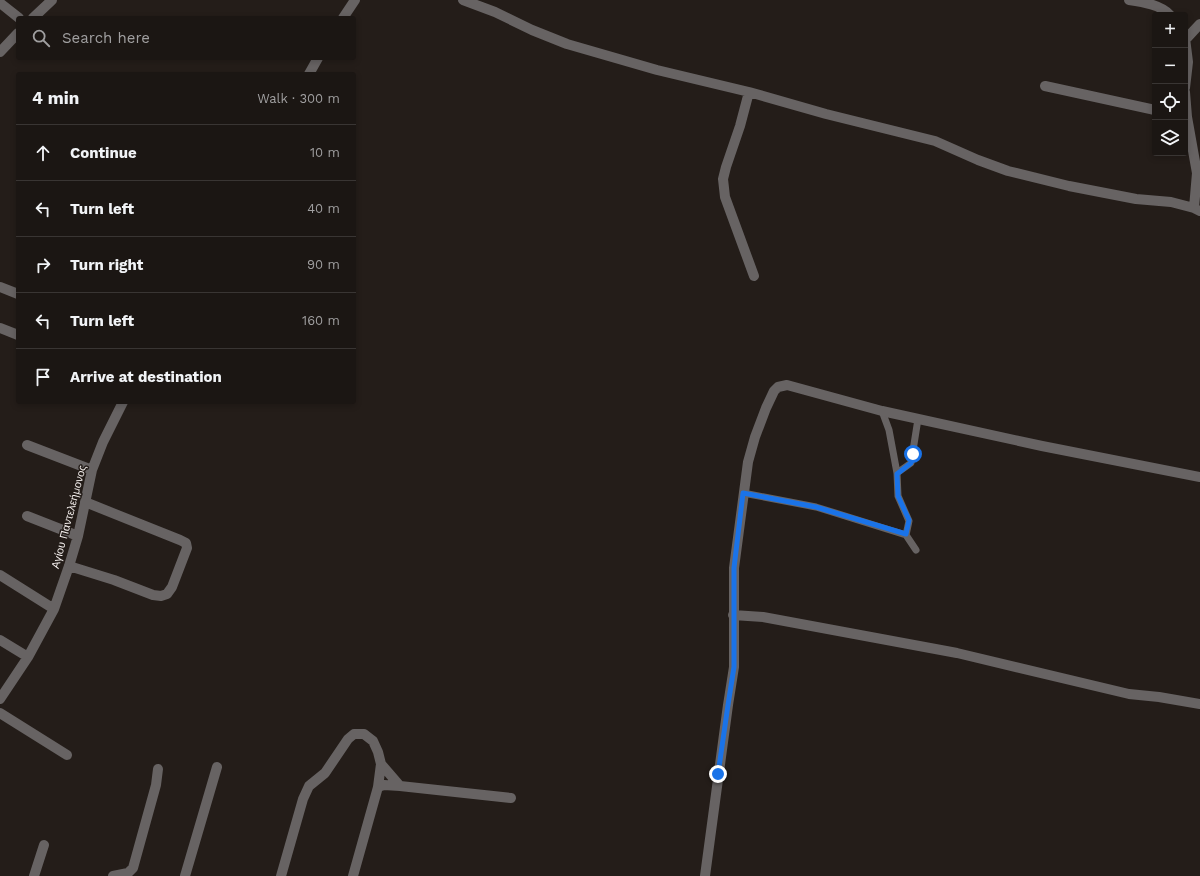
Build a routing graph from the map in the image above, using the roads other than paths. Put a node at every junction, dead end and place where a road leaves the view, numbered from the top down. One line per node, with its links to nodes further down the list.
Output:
1 (52, 0): 8 (street)
2 (355, 0): 9 (street)
3 (463, 0): 19 (street)
4 (1129, 0): 6 (street)
5 (1, 2): 7 (street)
6 (1168, 12)
7 (17, 16)
8 (35, 16)
9 (344, 16)
10 (1200, 24): 11 (street)
11 (1188, 35)
12 (16, 36): 14 (street)
13 (1186, 48): 17 (street)
14 (0, 52)
15 (317, 60): 16 (street)
16 (310, 72)
17 (1185, 84)
18 (1045, 86): 20 (street)
19 (749, 92): 22 (street); 23 (street)
20 (1152, 109)
21 (1187, 120): 22 (street)
22 (1197, 210)
23 (754, 276)
24 (0, 286): 25 (street)
25 (16, 293)
26 (0, 328): 27 (street)
27 (16, 334)
28 (122, 404): 32 (street, Αγίου Παντελεήμονος)
29 (882, 412): 30 (street); 33 (lane); 35 (street)
30 (918, 419): 33 (lane); 34 (street)
31 (27, 445): 32 (street)
32 (92, 470): 36 (street, Αγίου Παντελεήμονος)
33 (897, 474): 38 (lane)
34 (1200, 477)
35 (743, 493): 38 (lane); 44 (street)
36 (85, 502): 39 (street, Αγίου Παντελεήμονος); 41 (street)
37 (27, 516): 39 (street)
38 (906, 534): 40 (lane)
39 (78, 536): 41 (street, Αγίου Παντελεήμονος)
40 (916, 550)
41 (69, 566): 43 (street, Αγίου Παντελεήμονος)
42 (0, 575): 43 (street)
43 (54, 609): 46 (street, Αγίου Παντελεήμονος)
44 (734, 615): 48 (street); 63 (street)
45 (0, 640): 46 (street)
46 (28, 657): 47 (street, Αγίου Παντελεήμονος)
47 (0, 699)
48 (1200, 704)
49 (0, 713): 50 (street)
50 (67, 756)
51 (380, 764): 54 (street); 55 (street); 61 (street)
52 (217, 767): 60 (street)
53 (158, 769): 59 (street)
54 (400, 786): 55 (street); 56 (street)
55 (378, 787): 62 (street)
56 (511, 798)
57 (44, 845): 58 (street)
58 (34, 876)
59 (114, 876)
60 (185, 876)
61 (281, 876)
62 (353, 876)
63 (705, 876)

